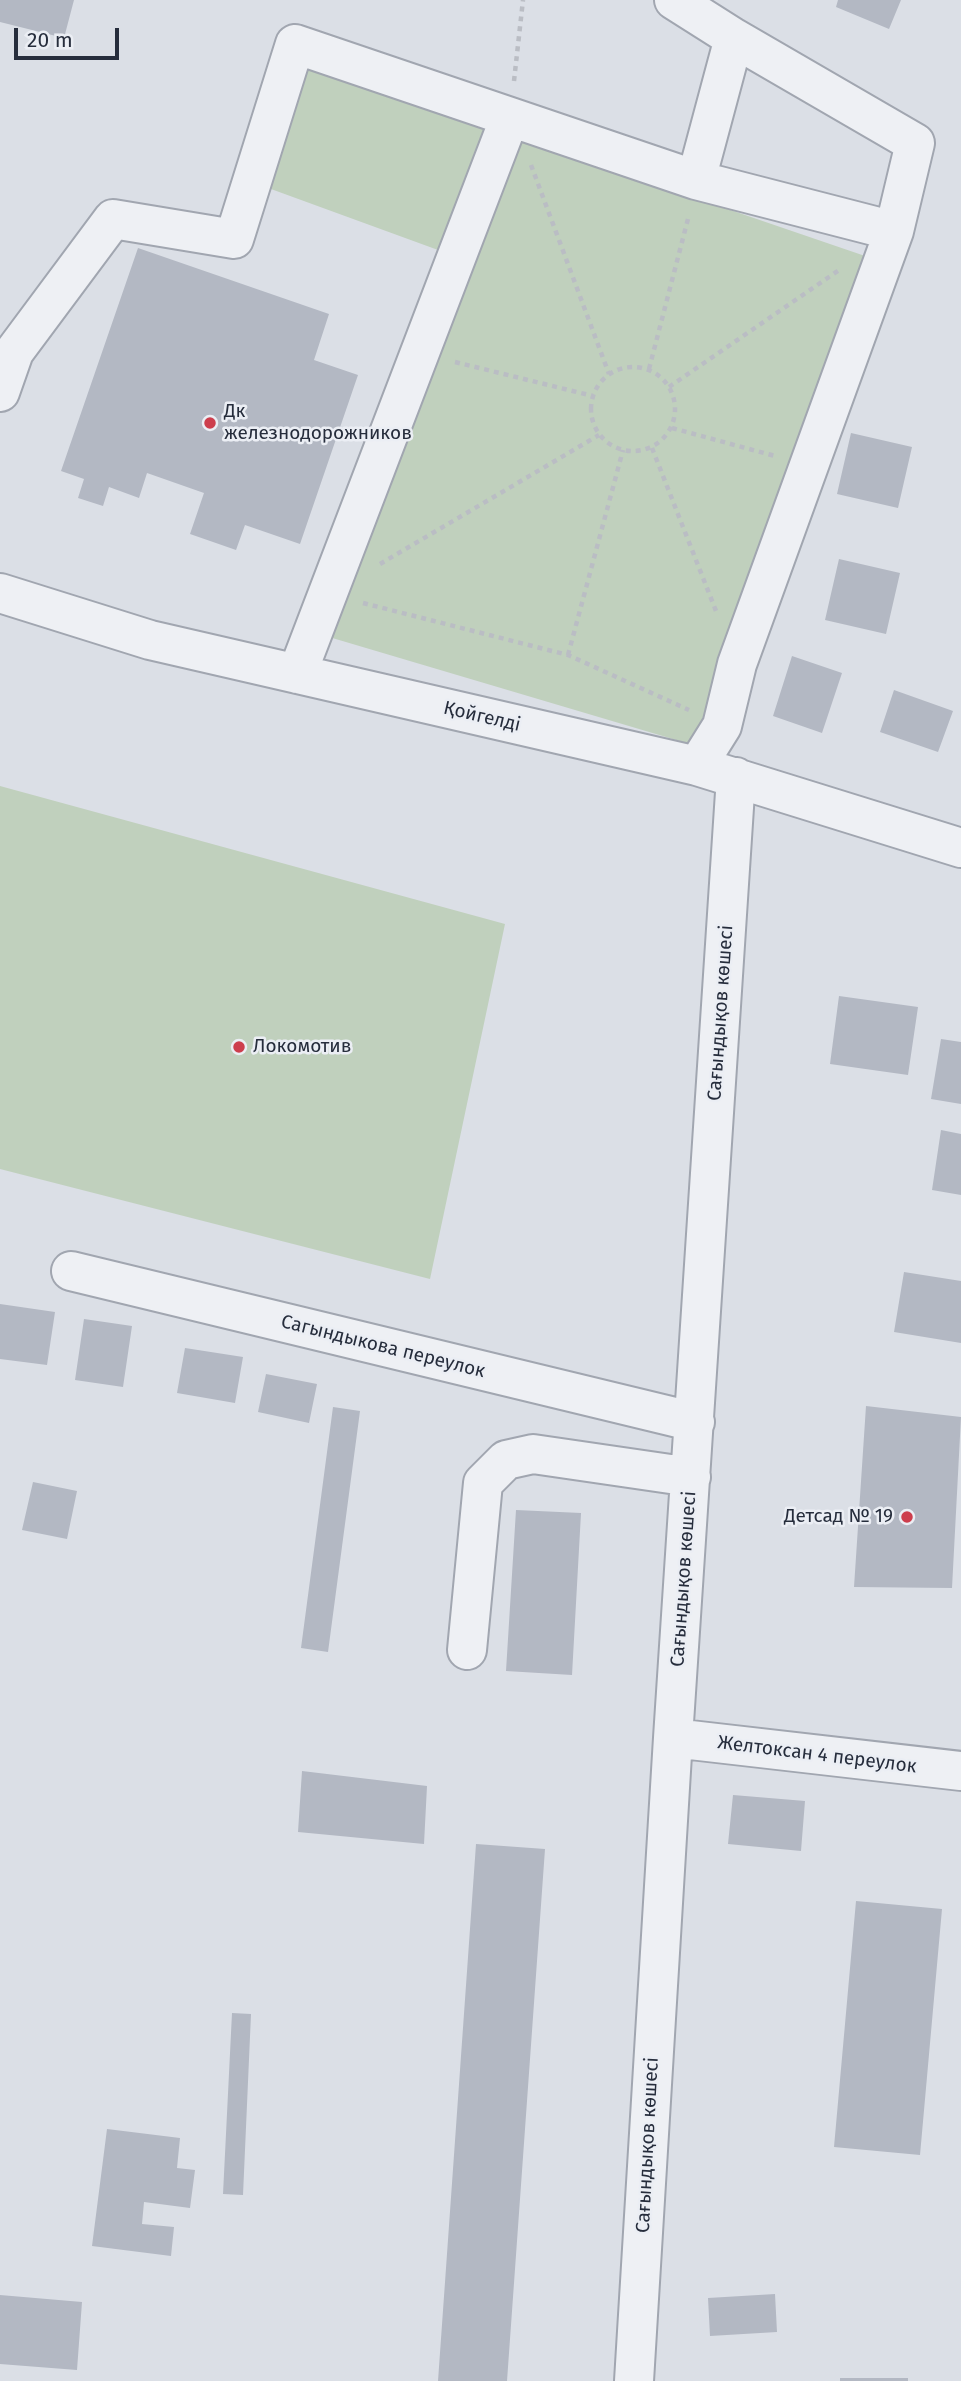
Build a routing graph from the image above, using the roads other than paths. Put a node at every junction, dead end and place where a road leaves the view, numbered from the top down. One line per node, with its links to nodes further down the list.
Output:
1 (674, 0): 2 (street)
2 (734, 38): 4 (street); 5 (street)
3 (510, 117): 4 (street); 6 (street); 8 (street)
4 (693, 195): 5 (street)
5 (894, 231): 9 (street)
6 (0, 392)
7 (0, 593): 8 (street, Қойгелді)
8 (298, 674): 9 (street, Қойгелді)
9 (696, 766): 10 (street, Қойгелді)
10 (736, 778): 11 (street, Қойгелді); 13 (street, Сағындықов көшесі)
11 (961, 848)
12 (71, 1271): 13 (street, Сагындыкова переулок)
13 (695, 1422): 14 (street, Сағындықов көшесі)
14 (691, 1477): 15 (street); 16 (street, Сағындықов көшесі)
15 (467, 1650)
16 (673, 1738): 17 (street, Желтоксан 4 переулок); 18 (street, Сағындықов көшесі)
17 (961, 1771)
18 (634, 2381)

